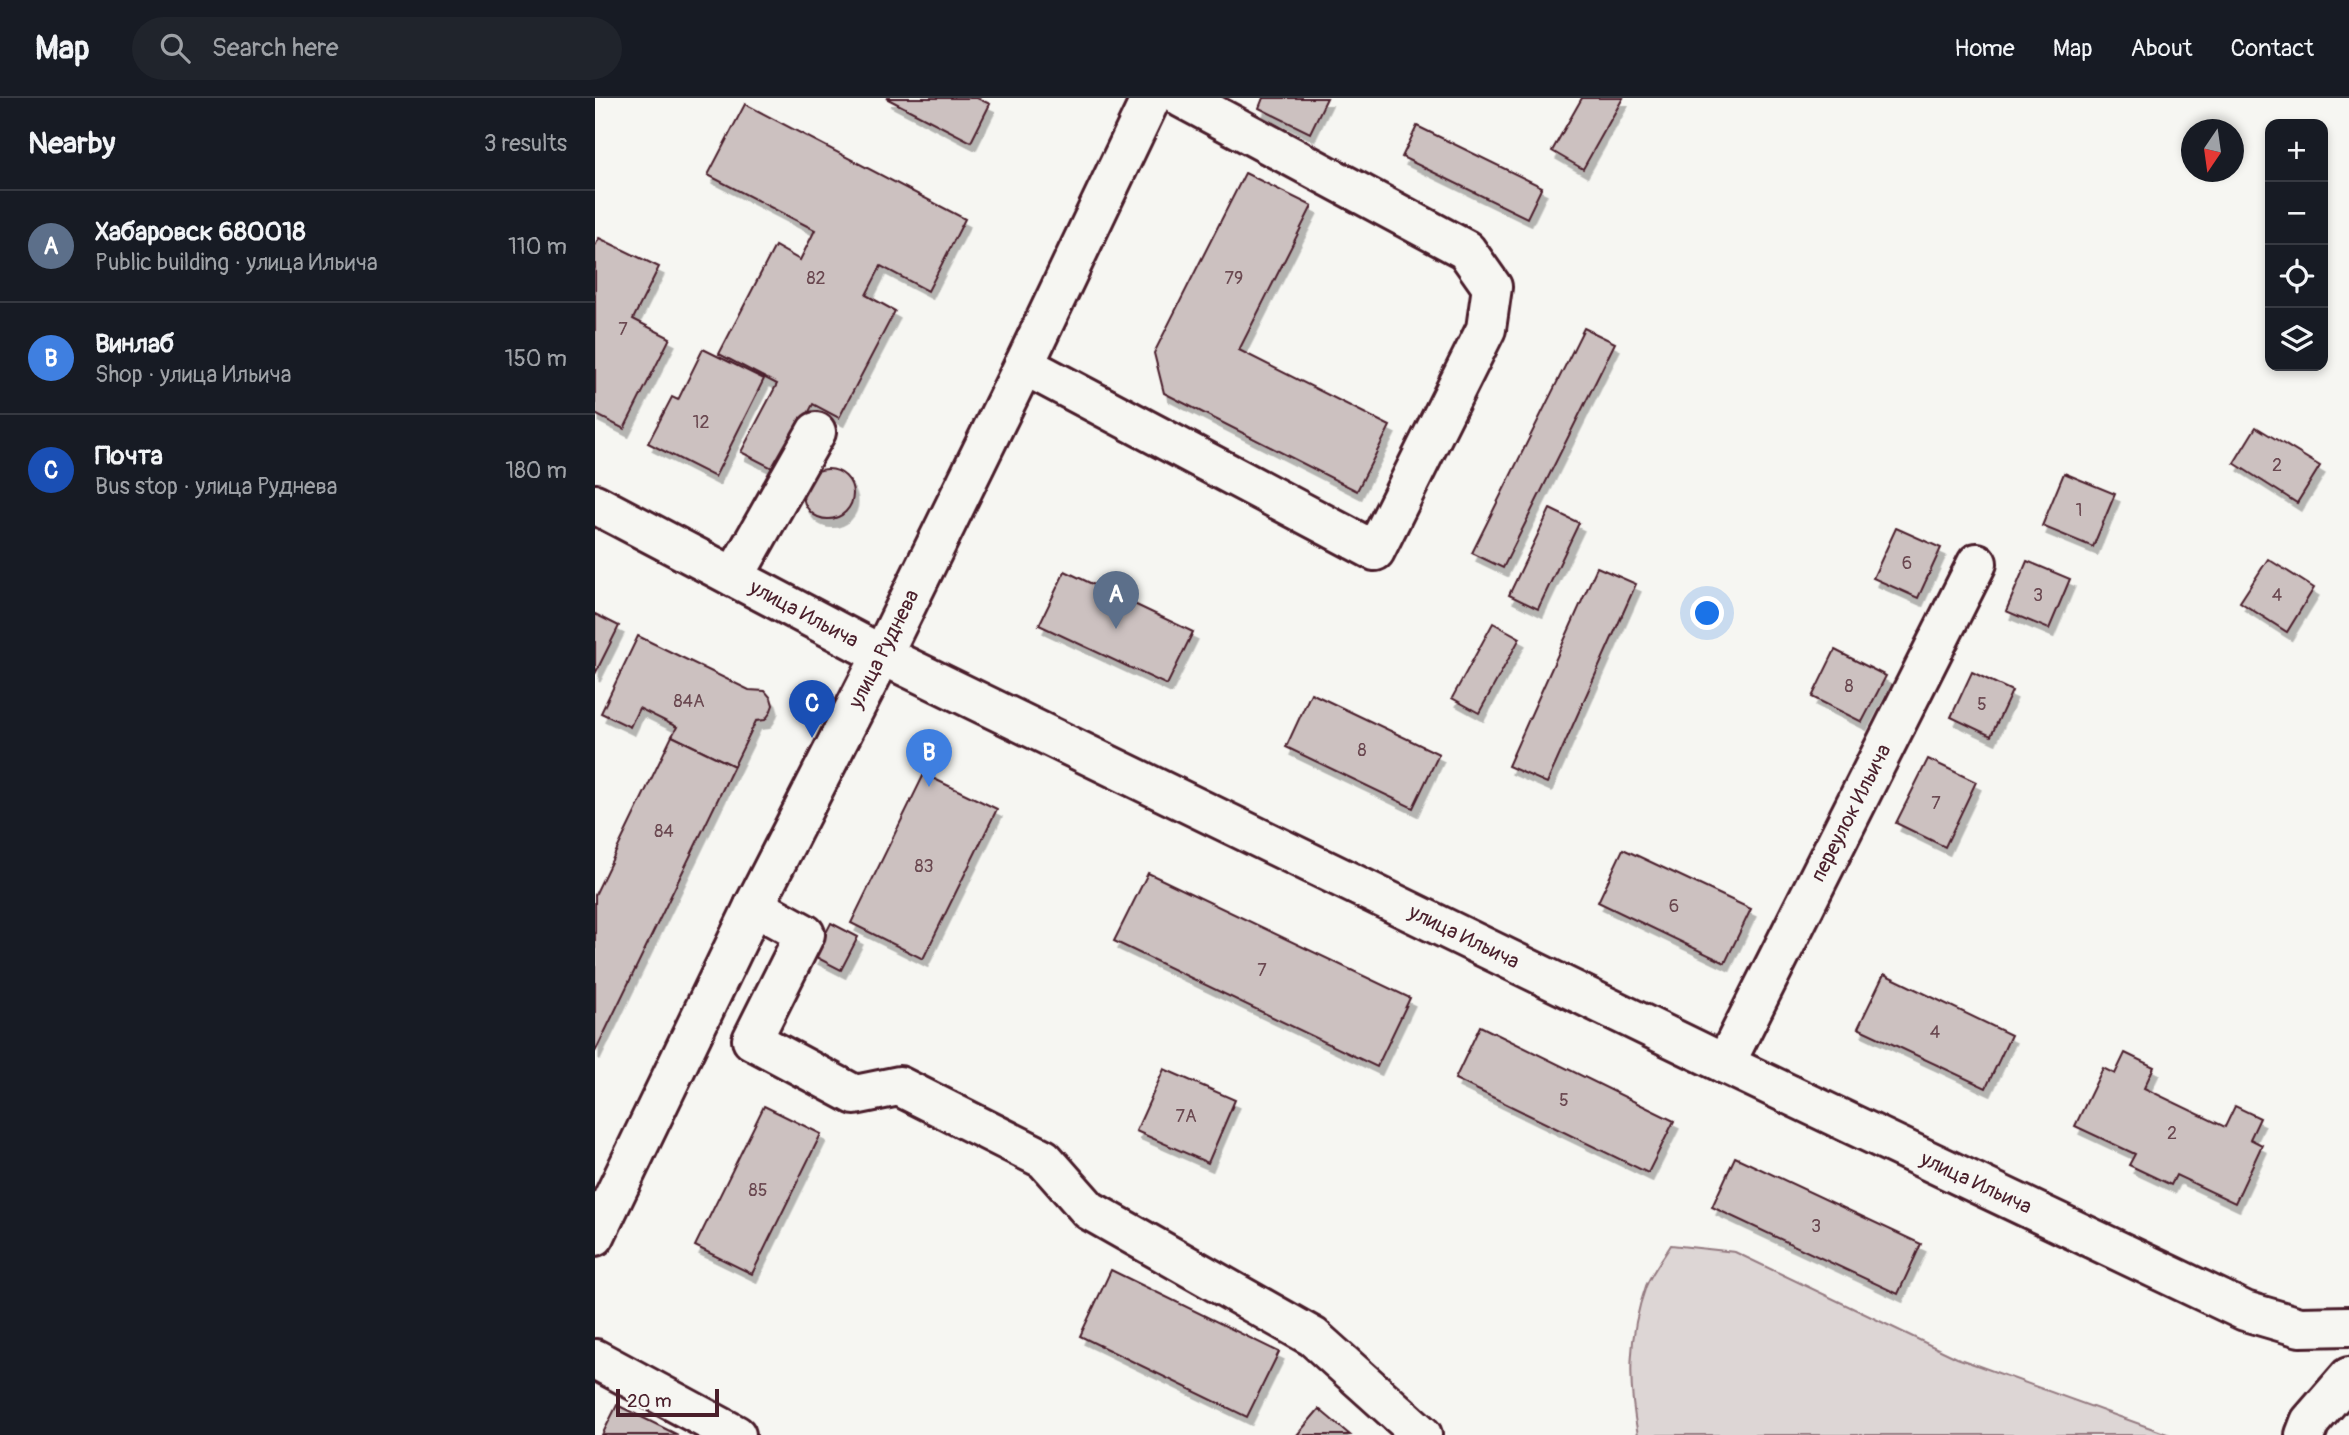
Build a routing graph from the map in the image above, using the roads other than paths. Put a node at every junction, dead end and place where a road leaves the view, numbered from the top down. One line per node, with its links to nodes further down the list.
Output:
1 (1151, 98): 3 (street, улица Руднева)
2 (1182, 98): 3 (street)
3 (1024, 365): 8 (street, улица Руднева)
4 (816, 432): 7 (street)
5 (595, 504): 7 (street, улица Ильича)
6 (1977, 563): 10 (street, переулок Ильича)
7 (734, 577): 8 (street, улица Ильича)
8 (882, 655): 9 (street, улица Руднева); 10 (street, улица Ильича)
9 (754, 906): 11 (street, улица Руднева); 16 (street)
10 (1725, 1063): 12 (street, улица Ильича)
11 (595, 1236)
12 (2349, 1326)
13 (595, 1359): 15 (street)
14 (2349, 1377): 17 (street)
15 (736, 1435)
16 (1422, 1435)
17 (2305, 1435)

